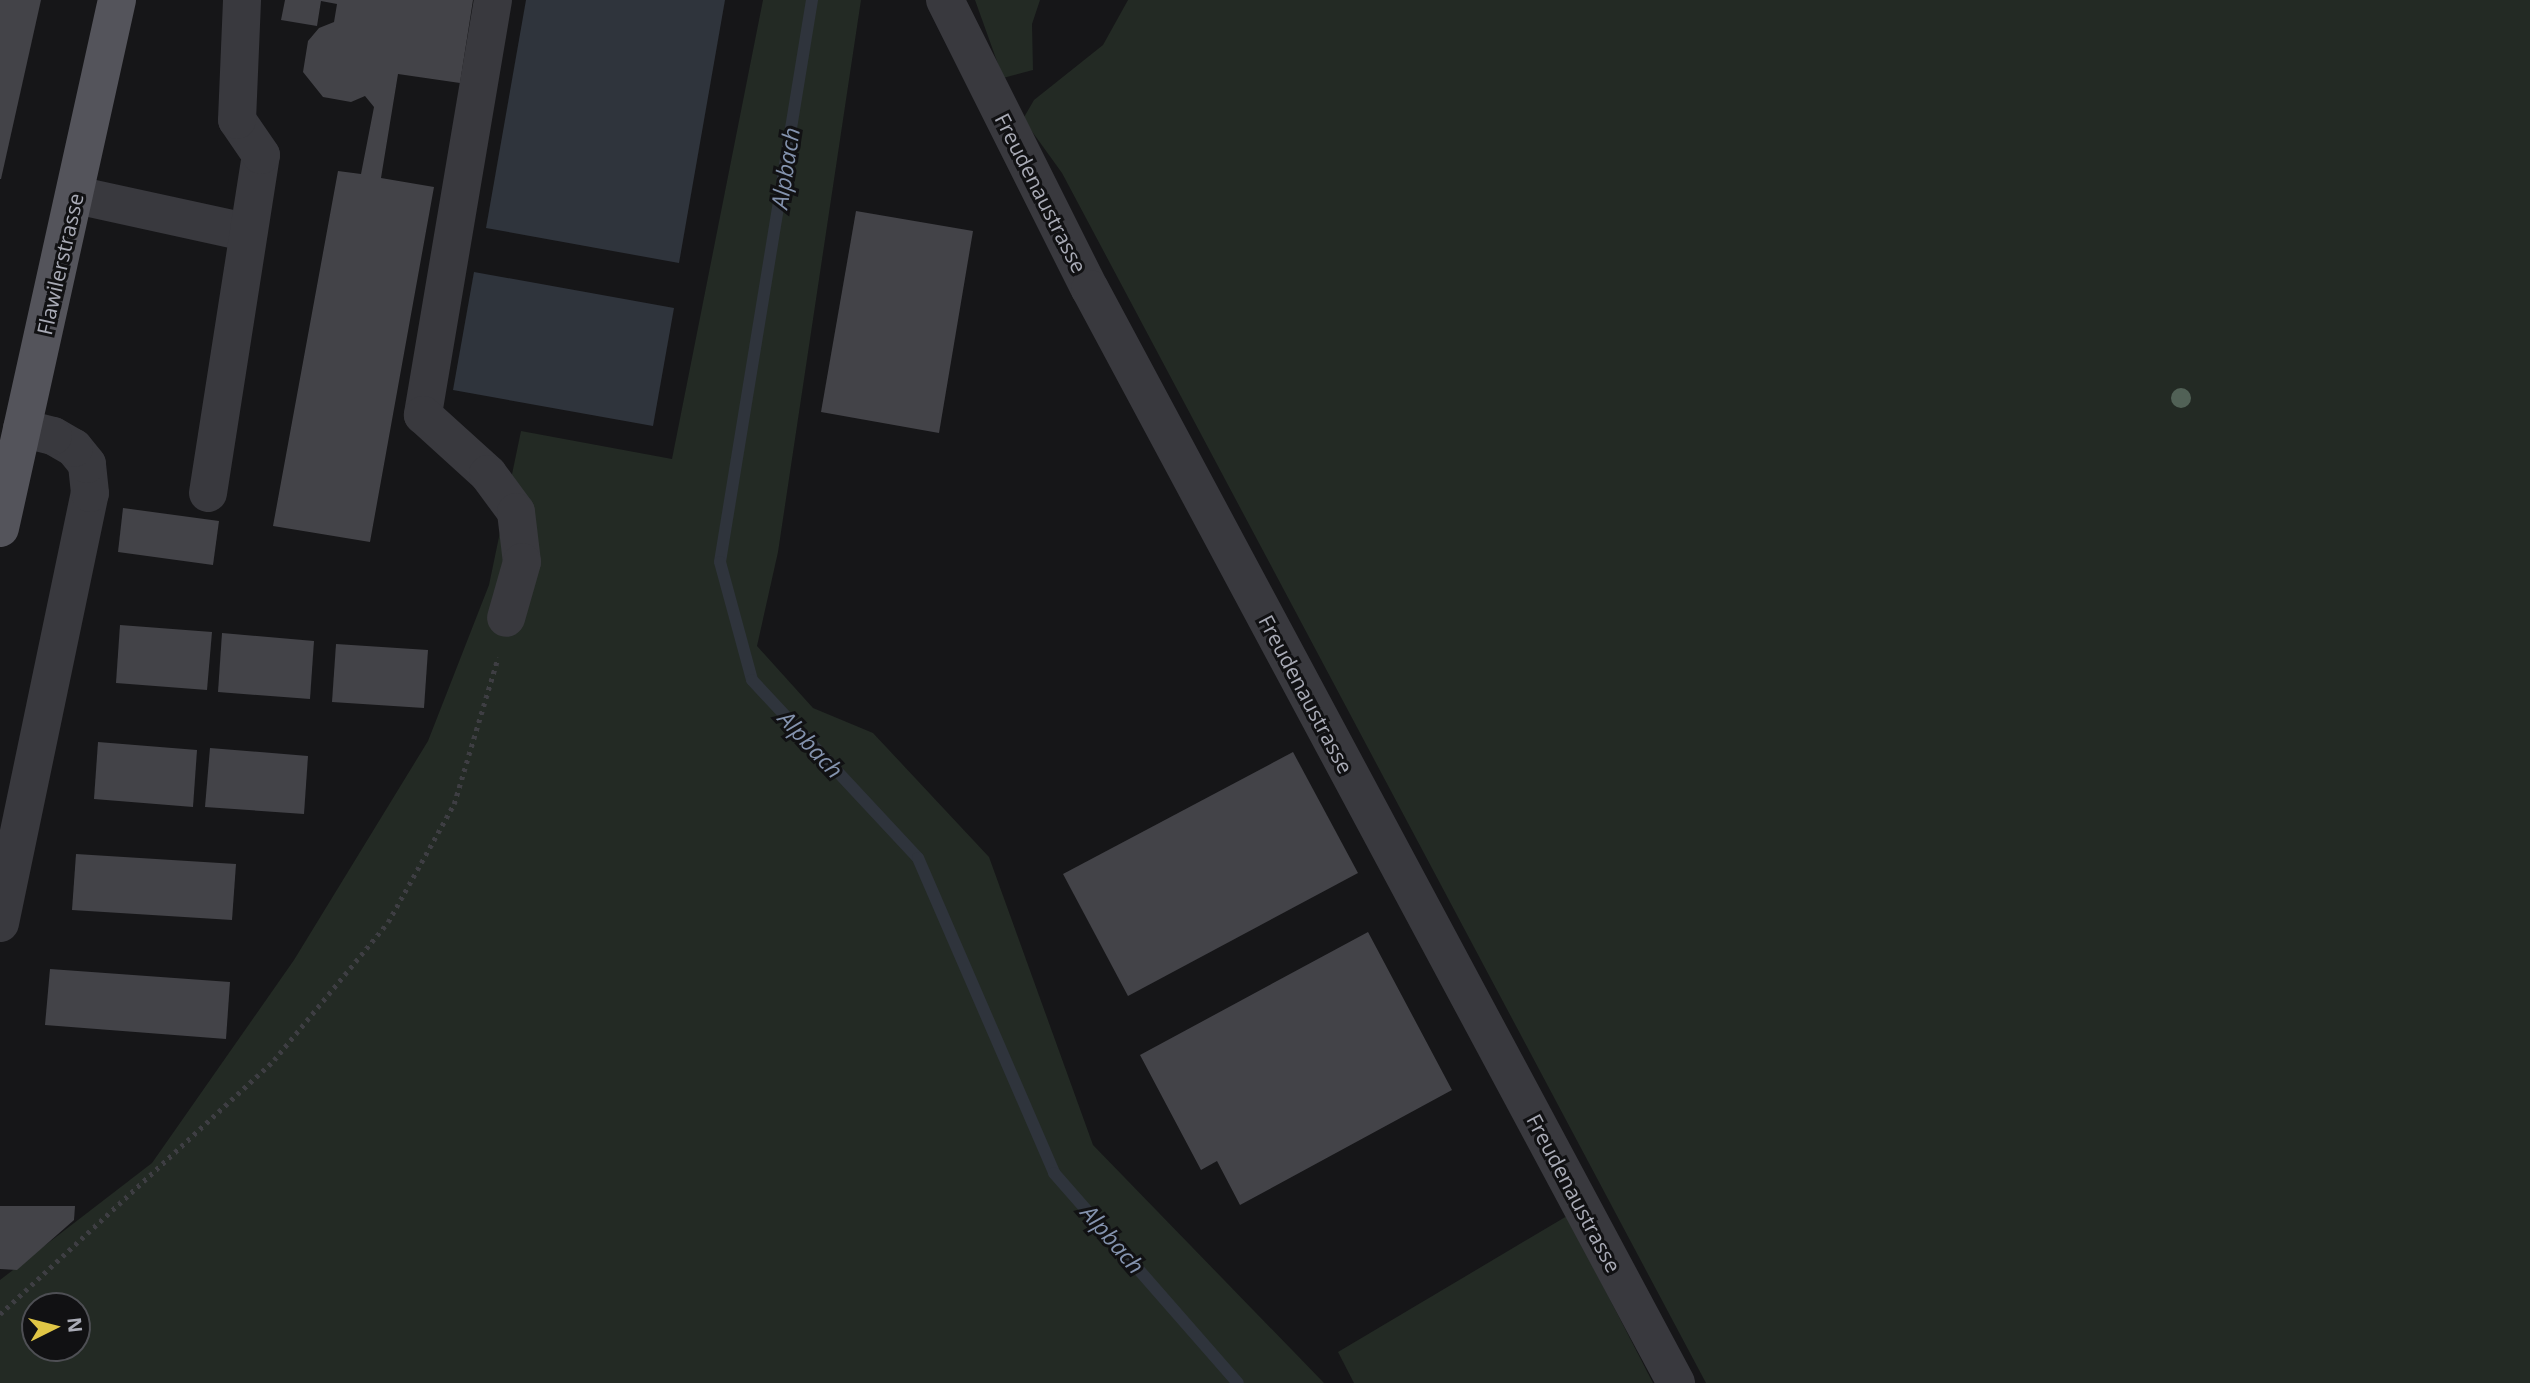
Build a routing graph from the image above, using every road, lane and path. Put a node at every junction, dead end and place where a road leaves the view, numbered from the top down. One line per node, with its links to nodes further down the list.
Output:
1 (117, 0): 5 (main road, Flawilerstrasse)
2 (242, 0): 6 (street)
3 (494, 0): 10 (street)
4 (945, 0): 13 (street, Freudenaustrasse)
5 (76, 195): 6 (street); 7 (main road, Flawilerstrasse)
6 (246, 232): 8 (street)
7 (22, 428): 9 (main road, Flawilerstrasse); 11 (street)
8 (208, 493)
9 (0, 528)
10 (506, 618): 12 (path)
11 (0, 923)
12 (0, 1314)
13 (1676, 1383)

